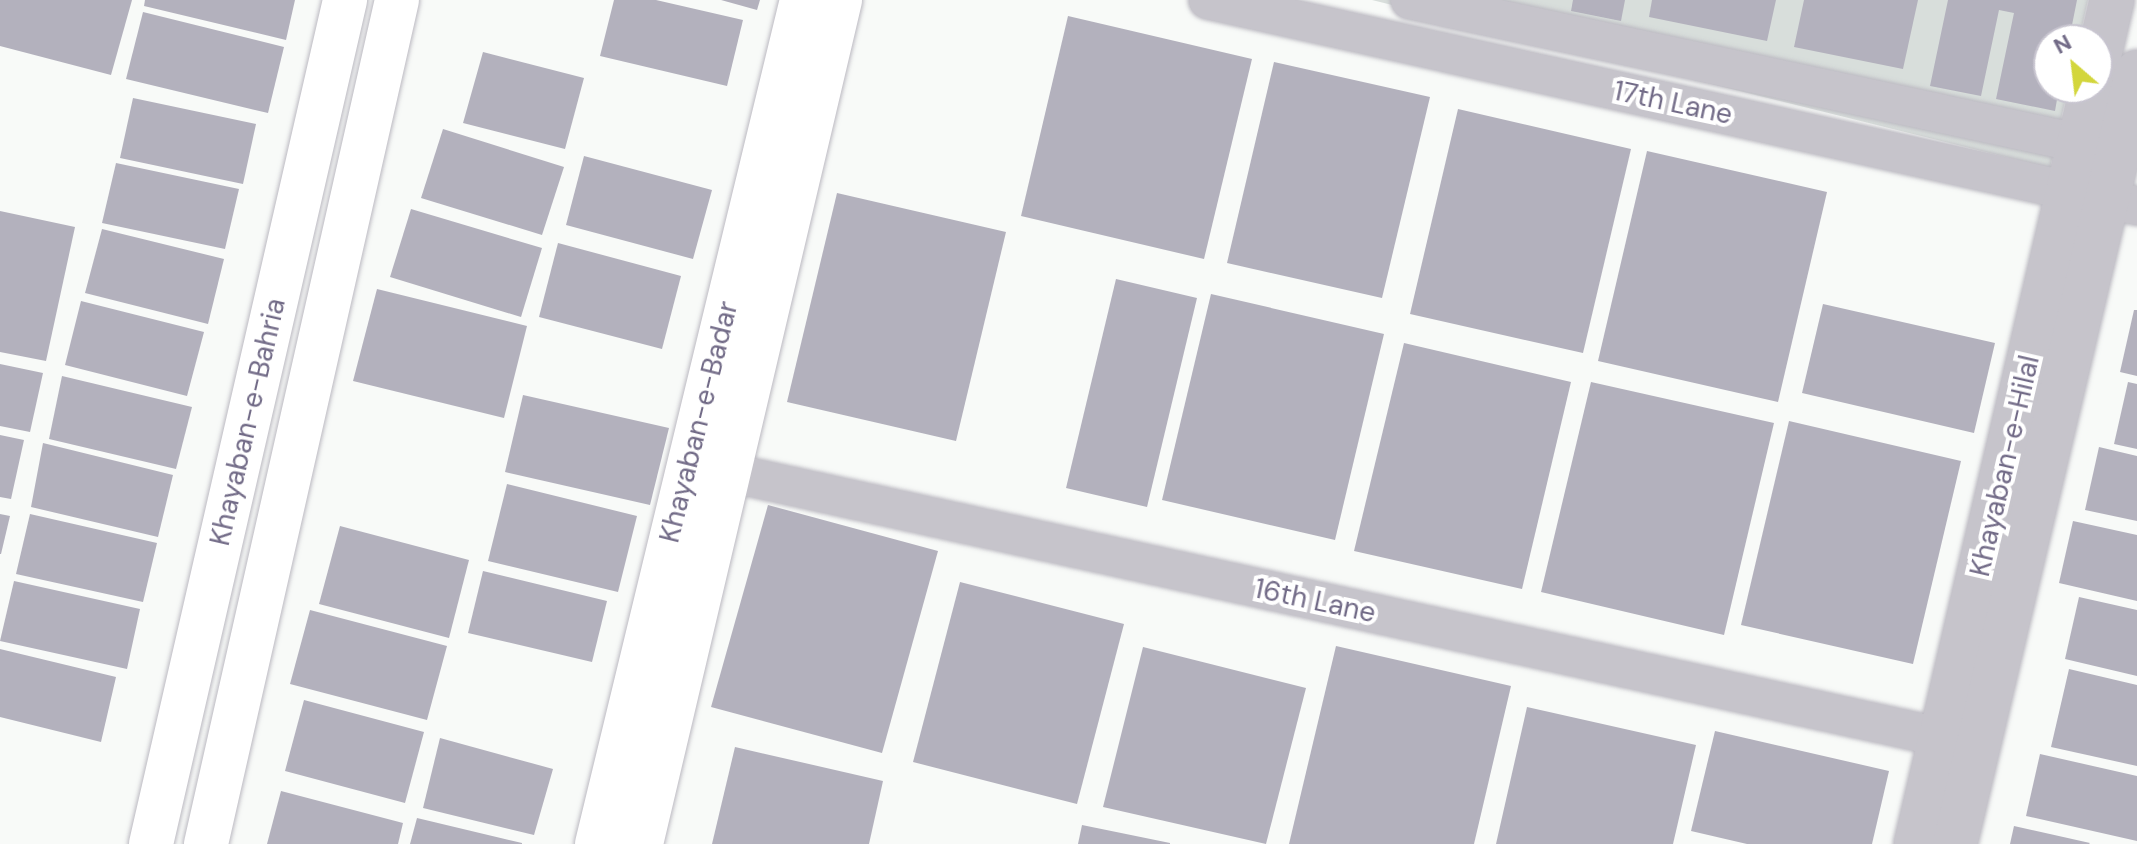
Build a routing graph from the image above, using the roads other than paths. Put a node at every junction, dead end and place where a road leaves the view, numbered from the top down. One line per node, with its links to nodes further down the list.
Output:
1 (345, 0): 16 (main road, Khayaban-e-Bahria)
2 (397, 0): 17 (main road, Khayaban-e-Bahria)
3 (802, 0): 13 (main road, Khayaban-e-Badar)
4 (840, 0): 14 (main road, Khayaban-e-Badar)
5 (1208, 0): 12 (street, 17th Lane)
6 (1410, 0): 11 (street, 17th Lane)
7 (2112, 0): 8 (street)
8 (2106, 24)
9 (2137, 72): 11 (street)
10 (2097, 104): 11 (street, Khayaban-e-Hilal)
11 (2112, 150): 12 (street, Khayaban-e-Hilal)
12 (2105, 199): 15 (street, Khayaban-e-Hilal); 21 (street)
13 (689, 463): 14 (street, 16th Lane); 18 (main road, Khayaban-e-Badar)
14 (733, 474): 15 (street, 16th Lane); 19 (main road, Khayaban-e-Badar)
15 (1941, 737): 20 (street, Khayaban-e-Hilal)
16 (151, 844)
17 (206, 844)
18 (597, 844)
19 (641, 844)
20 (1916, 844)
21 (1955, 844)

